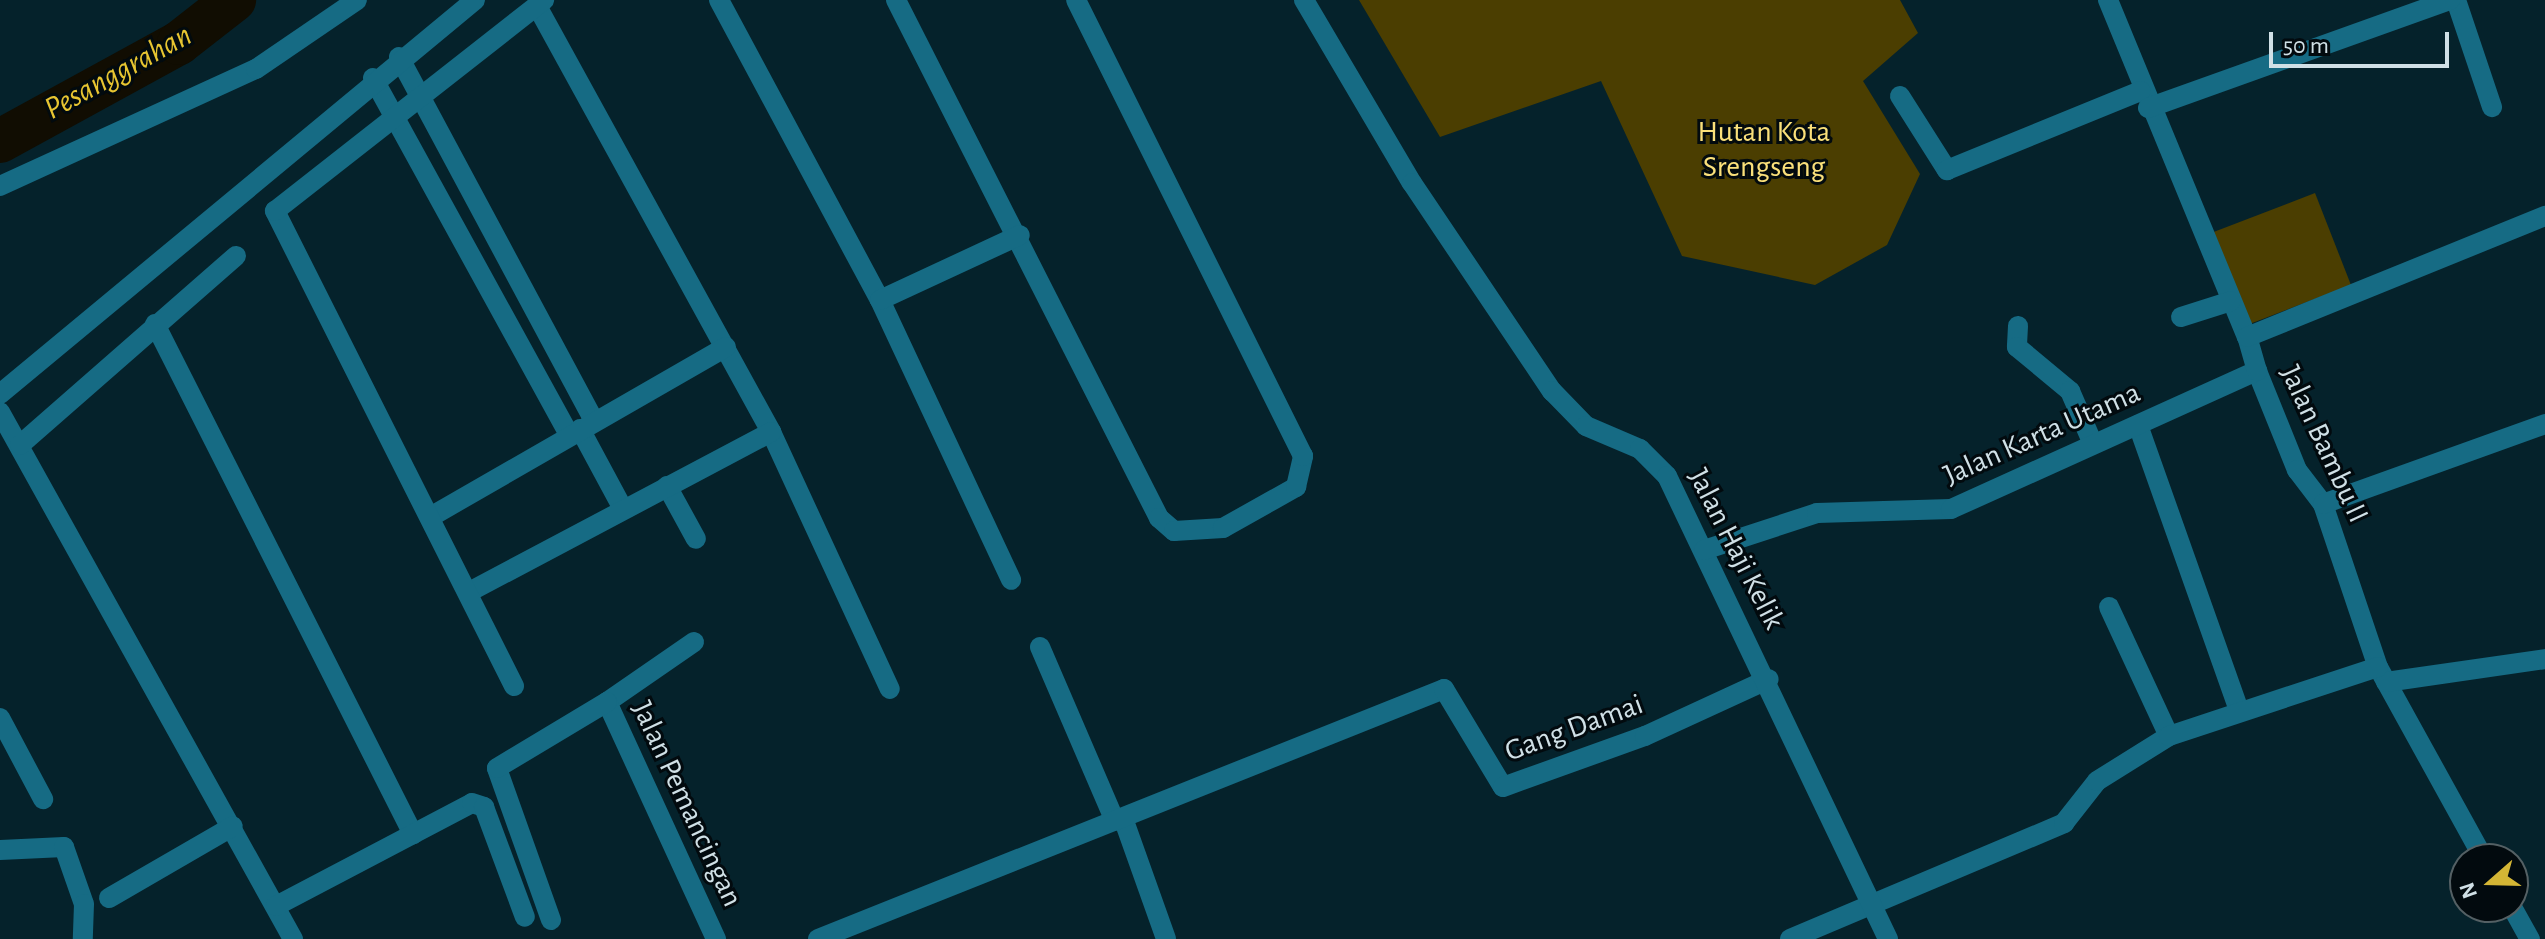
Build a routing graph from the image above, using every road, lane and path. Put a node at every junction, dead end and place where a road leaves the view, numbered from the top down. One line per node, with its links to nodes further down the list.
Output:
1 (357, 0): 17 (street)
2 (475, 0): 10 (street)
3 (719, 0): 21 (street)
4 (896, 0): 19 (street)
5 (1076, 0): 19 (street)
6 (1304, 0): 44 (street, Jalan Haji Kelik)
7 (2108, 0): 14 (street, Jalan Bambu II)
8 (2453, 0): 14 (street); 15 (street)
9 (541, 3): 12 (street); 28 (street)
10 (399, 57): 11 (street); 12 (street)
11 (373, 78): 16 (street); 31 (street)
12 (421, 96): 16 (street); 27 (street)
13 (1900, 96): 14 (street)
14 (2144, 100): 22 (street, Jalan Bambu II)
15 (2492, 107)
16 (398, 112): 29 (street); 42 (street)
17 (0, 186)
18 (2545, 216): 26 (street)
19 (1020, 235): 21 (street)
20 (236, 256): 24 (street)
21 (880, 300): 45 (street)
22 (2231, 301): 23 (street); 26 (street, Jalan Bambu II)
23 (2181, 317)
24 (155, 324): 38 (street); 62 (street)
25 (2018, 326): 37 (street)
26 (2247, 337): 30 (street, Jalan Bambu II)
27 (551, 340): 29 (street); 35 (street)
28 (726, 347): 35 (street); 36 (street)
29 (526, 353): 35 (street)
30 (2257, 371): 34 (street, Jalan Karta Utama); 40 (street, Jalan Bambu II)
31 (0, 394)
32 (2545, 424): 40 (street)
33 (3, 425): 38 (street)
34 (2138, 425): 37 (street, Jalan Karta Utama); 56 (street)
35 (581, 429): 41 (street); 42 (street)
36 (771, 432): 39 (street); 54 (street)
37 (2093, 444): 44 (street, Jalan Karta Utama)
38 (20, 445): 61 (street)
39 (667, 486): 41 (street); 43 (street)
40 (2323, 504): 51 (street, Jalan Bambu II)
41 (623, 509): 46 (street)
42 (432, 516): 46 (street)
43 (696, 539)
44 (1704, 550): 52 (street, Jalan Haji Kelik)
45 (1011, 580)
46 (469, 592): 53 (street)
47 (2109, 607): 58 (street)
48 (694, 642): 55 (street, Jalan Pemancingan)
49 (1040, 647): 60 (street)
50 (2545, 659): 51 (street)
51 (2382, 674): 56 (street); 63 (street, Jalan Bambu II)
52 (1769, 679): 60 (street, Gang Damai); 67 (street, Jalan Haji Kelik)
53 (514, 686)
54 (890, 689)
55 (607, 702): 69 (street); 72 (street, Jalan Pemancingan)
56 (2238, 708): 58 (street)
57 (0, 718): 59 (street)
58 (2169, 736): 67 (street)
59 (43, 799)
60 (1119, 819): 73 (street); 74 (street)
61 (233, 826): 65 (street); 66 (street)
62 (413, 834): 66 (street); 68 (street)
63 (2475, 843)
64 (0, 850): 70 (street)
65 (109, 898)
66 (276, 906): 71 (street)
67 (1876, 906): 75 (street); 76 (street, Jalan Haji Kelik)
68 (525, 917)
69 (551, 920)
70 (83, 939)
71 (293, 939)
72 (716, 939)
73 (818, 939)
74 (1166, 939)
75 (1790, 939)
76 (1888, 939)

